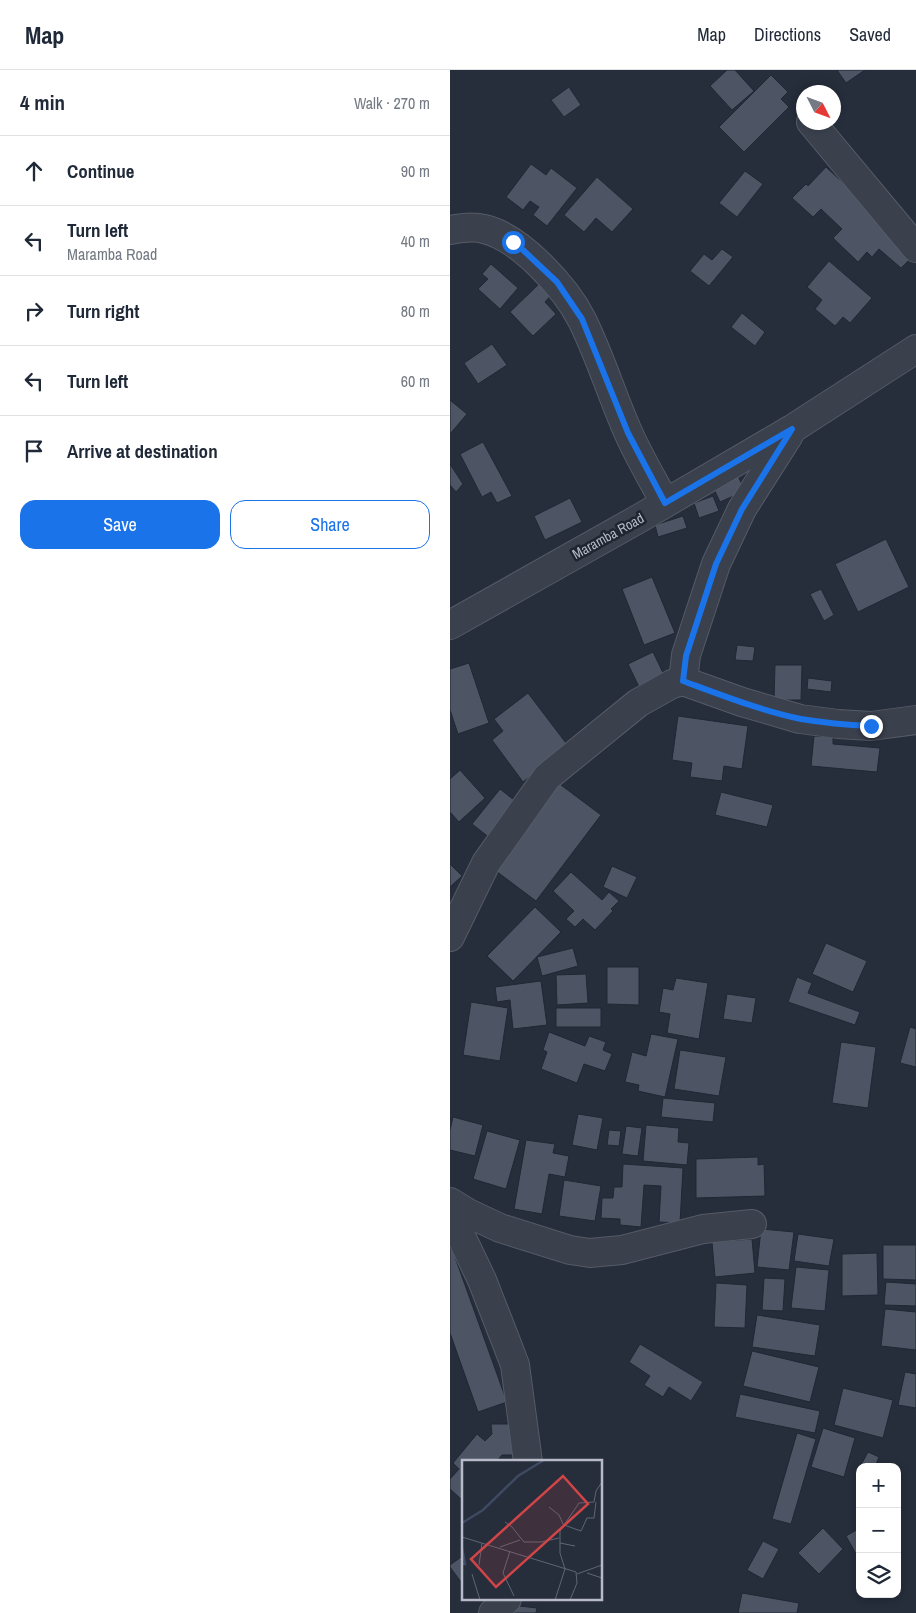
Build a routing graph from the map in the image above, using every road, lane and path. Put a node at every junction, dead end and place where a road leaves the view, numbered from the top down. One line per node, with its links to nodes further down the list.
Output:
1 (817, 130): 3 (street)
2 (450, 230): 6 (street)
3 (916, 248)
4 (916, 349): 5 (street, Maramba Road)
5 (792, 429): 6 (street, Maramba Road); 8 (street)
6 (665, 503): 7 (street, Maramba Road)
7 (450, 625)
8 (683, 681): 9 (street); 10 (street)
9 (916, 720)
10 (450, 937)
11 (451, 1213): 12 (street); 13 (street)
12 (752, 1224)
13 (528, 1460)
14 (506, 1600): 15 (street)
15 (493, 1613)

